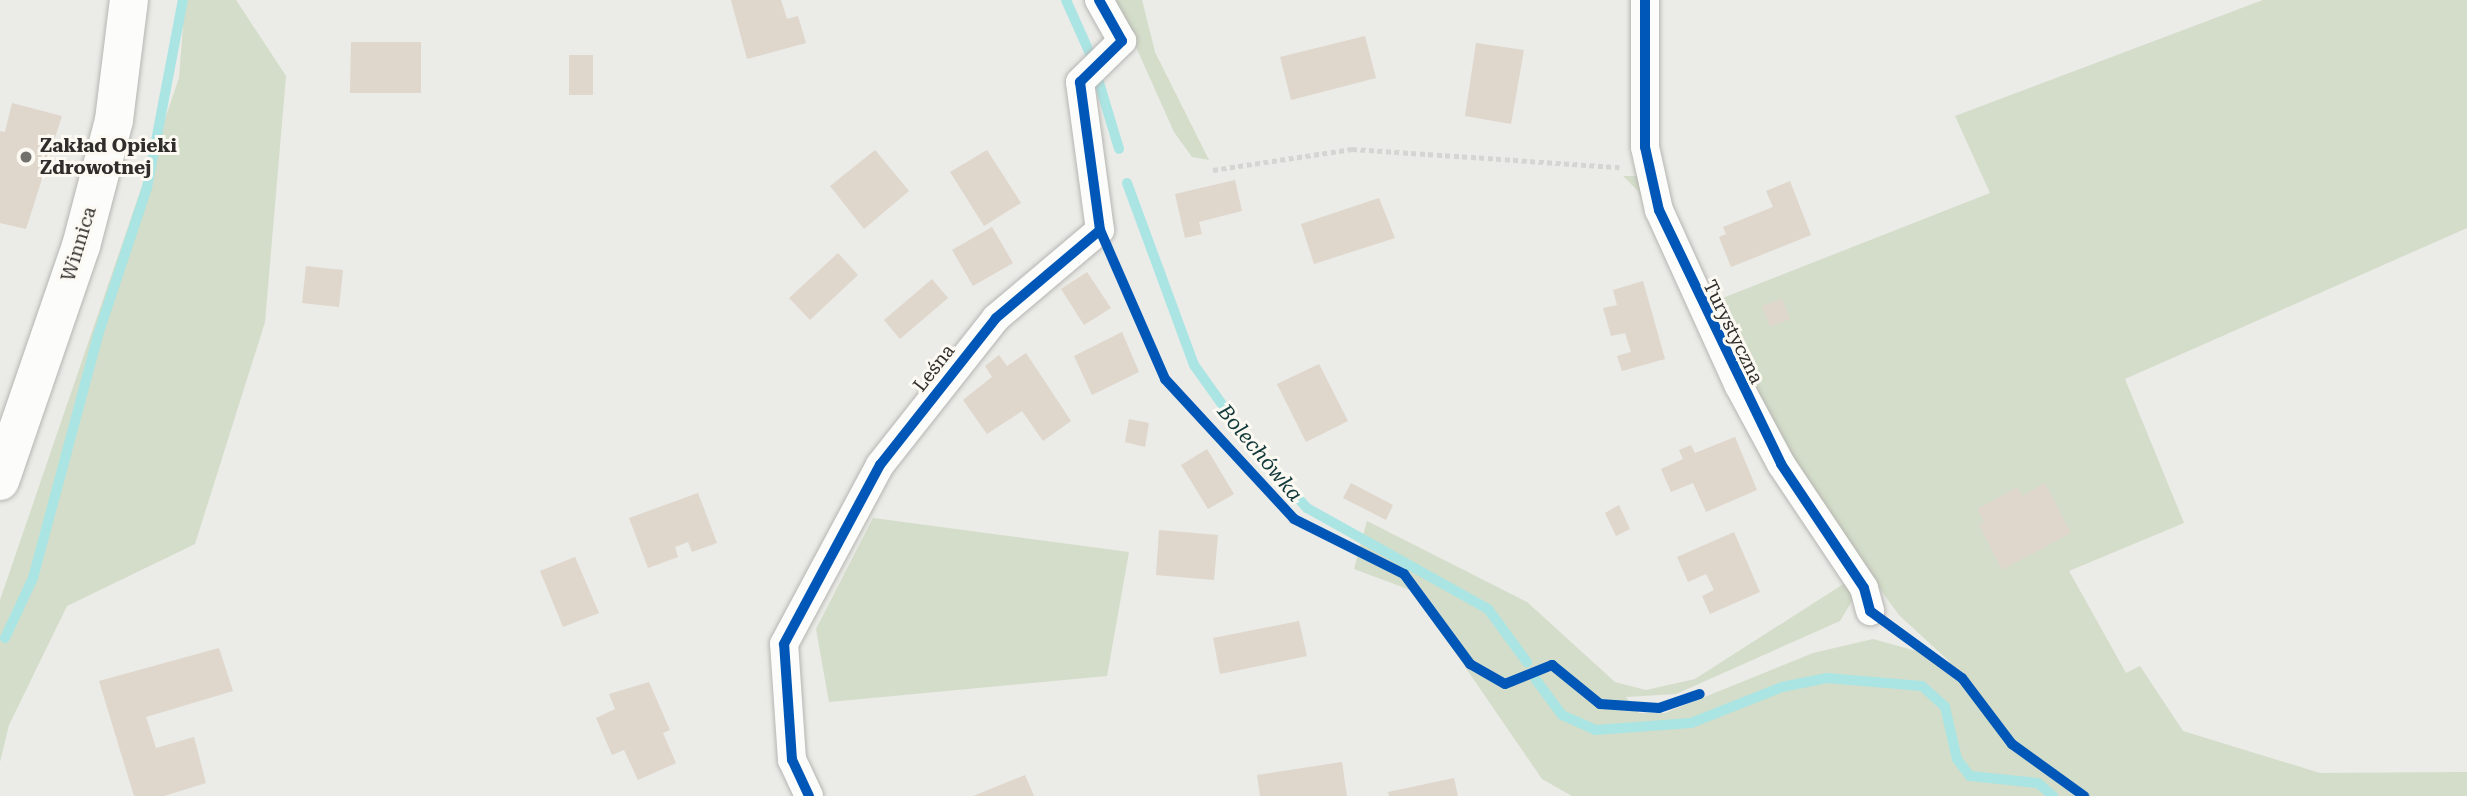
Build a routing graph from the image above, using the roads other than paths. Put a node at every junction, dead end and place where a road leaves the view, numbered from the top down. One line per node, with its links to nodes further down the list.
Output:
1 (129, 0): 4 (street, Winnica)
2 (1099, 0): 6 (street, Leśna)
3 (1645, 0): 5 (street, Turystyczna)
4 (0, 481)
5 (1870, 611)
6 (809, 796)

